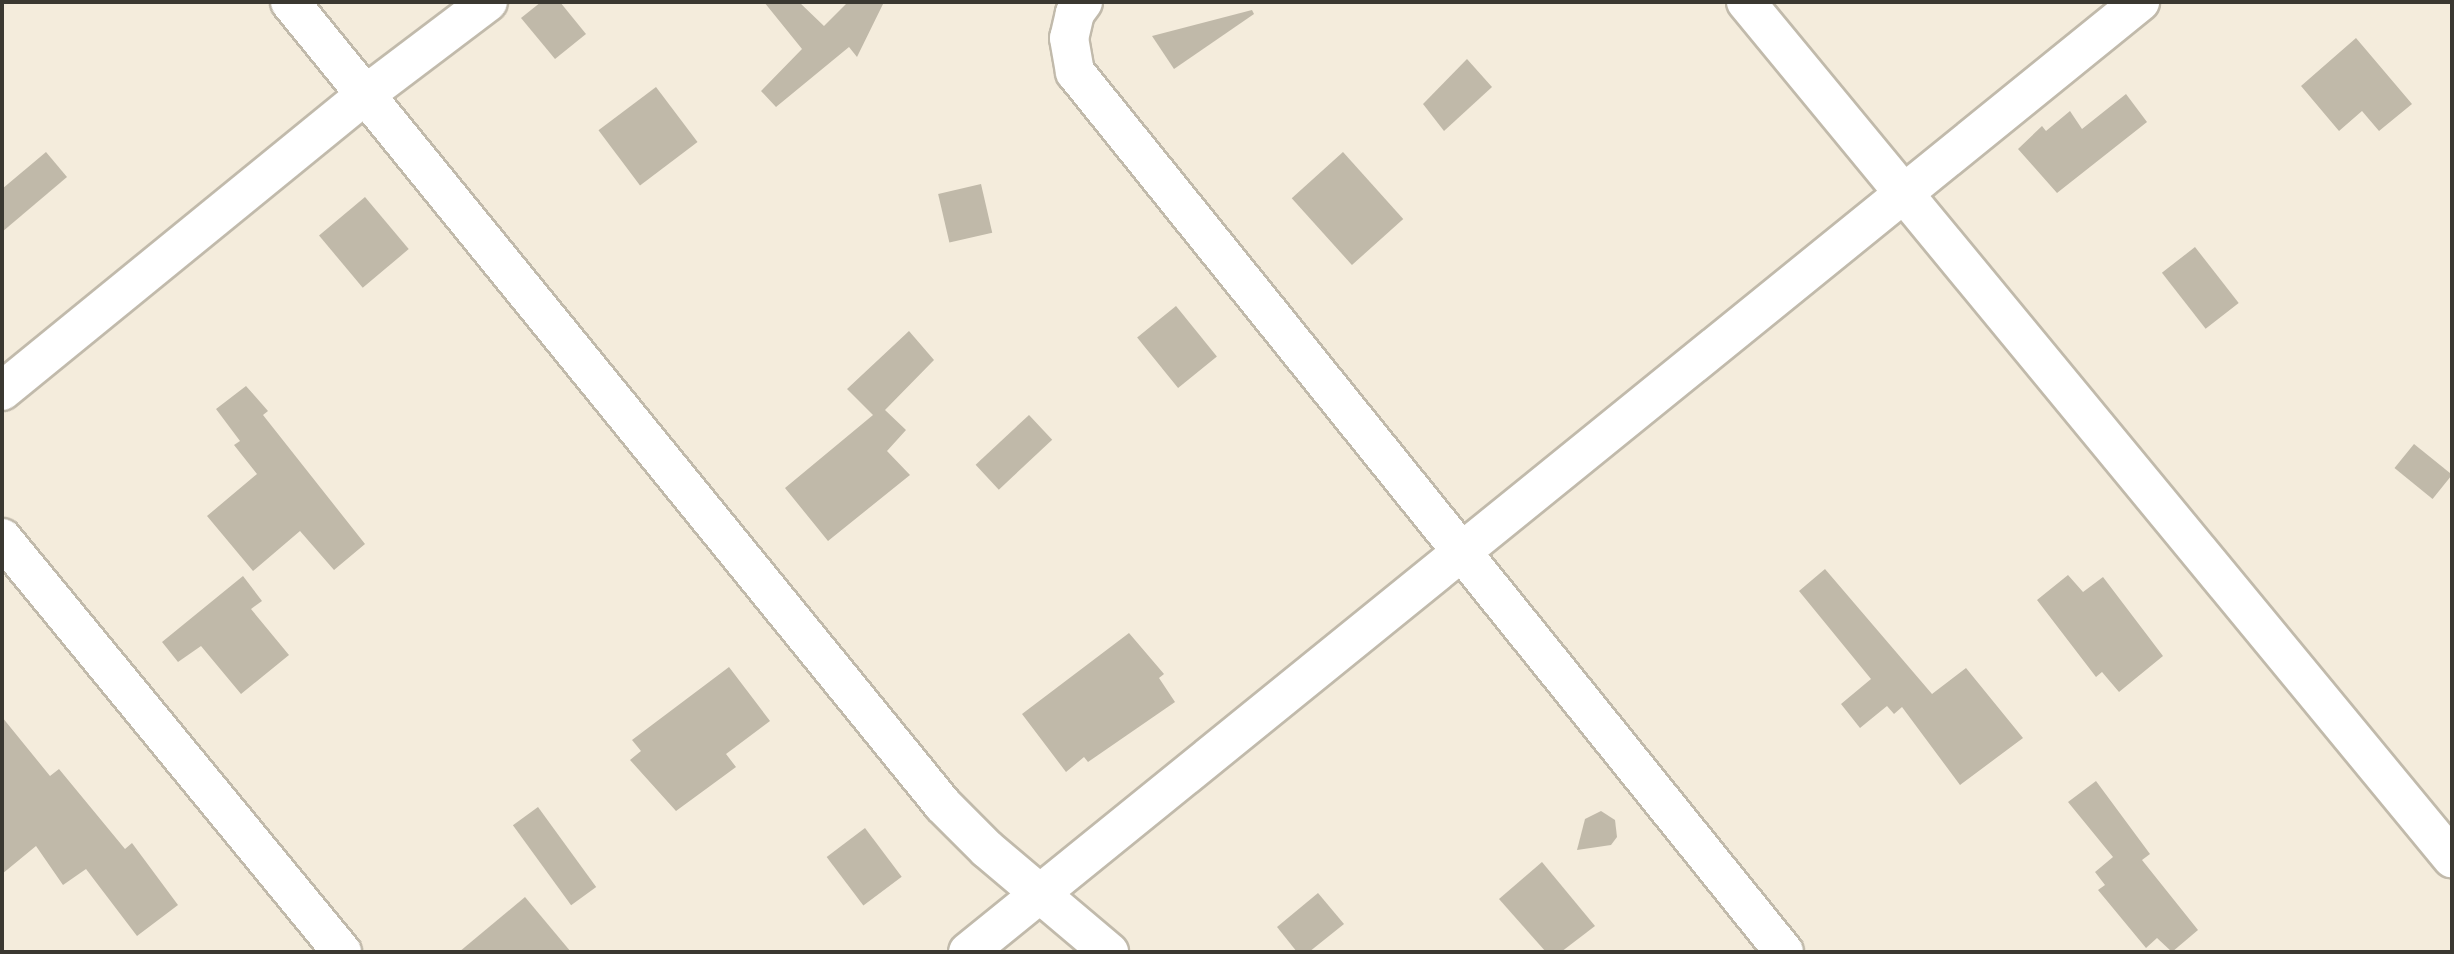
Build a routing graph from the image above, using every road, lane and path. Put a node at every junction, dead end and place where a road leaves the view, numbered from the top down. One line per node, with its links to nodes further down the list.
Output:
1 (290, 2): 6 (street)
2 (488, 2): 6 (street)
3 (1083, 2): 10 (street)
4 (1746, 2): 7 (street)
5 (2140, 2): 7 (street)
6 (365, 95): 8 (street); 12 (street)
7 (1905, 192): 10 (street); 11 (street)
8 (2, 391)
9 (2, 538): 13 (street)
10 (1460, 552): 12 (street); 16 (street)
11 (2452, 858)
12 (1040, 894): 14 (street); 15 (street)
13 (342, 952)
14 (968, 952)
15 (1109, 952)
16 (1784, 952)

